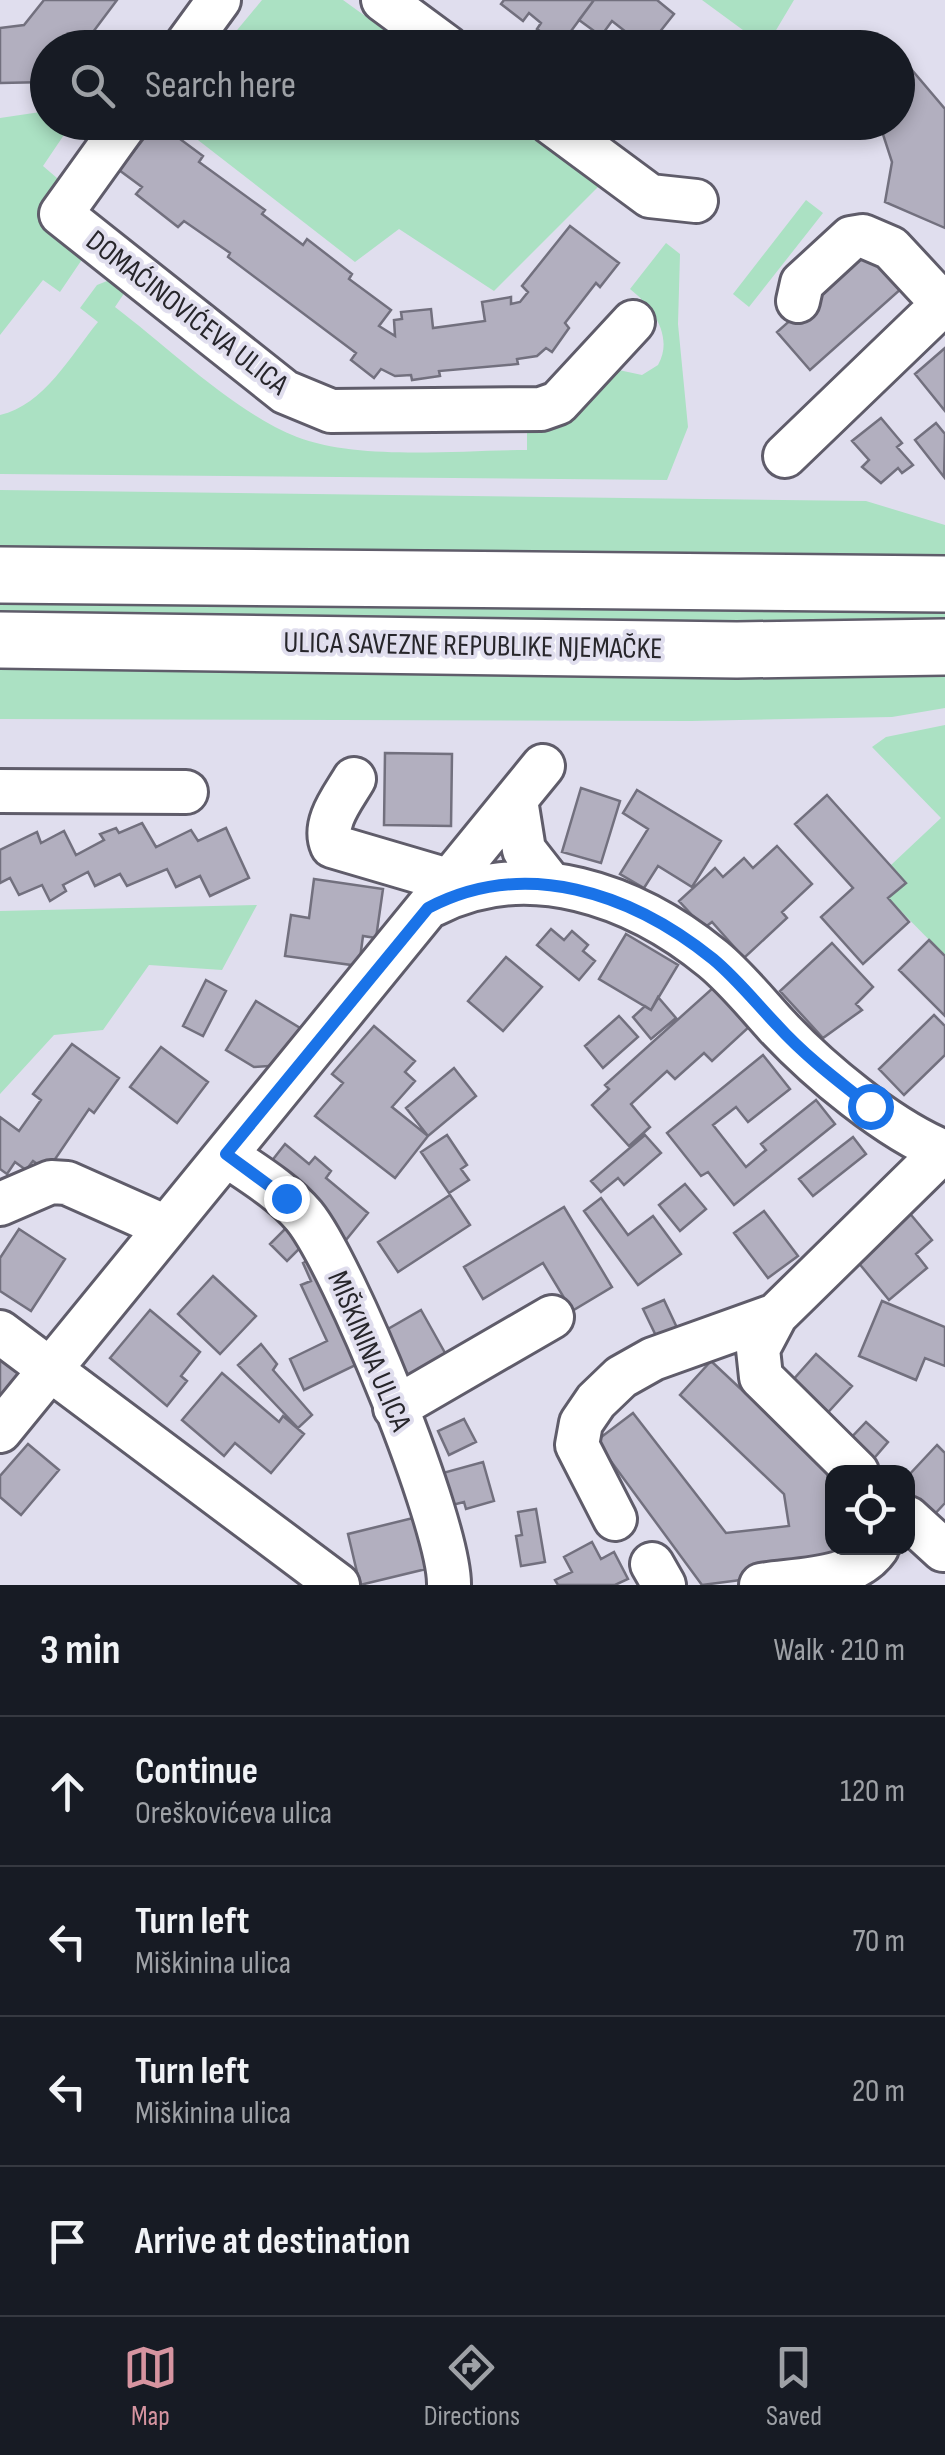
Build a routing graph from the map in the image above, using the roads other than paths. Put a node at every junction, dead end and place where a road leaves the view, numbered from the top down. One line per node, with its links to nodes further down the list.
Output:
1 (219, 0): 3 (street)
2 (383, 0): 4 (street)
3 (197, 30)
4 (424, 30)
5 (115, 140): 10 (street, DOMAĆINOVIĆEVA ULICA)
6 (574, 140): 7 (street)
7 (696, 201)
8 (798, 300): 9 (street)
9 (944, 303): 11 (street)
10 (633, 322)
11 (784, 456)
12 (0, 575): 13 (main road)
13 (945, 584)
14 (0, 640): 15 (main road, ULICA SAVEZNE REPUBLIKE NJEMAČKE)
15 (945, 647)
16 (542, 766): 20 (street)
17 (354, 779): 22 (street)
18 (0, 791): 19 (street)
19 (186, 792)
20 (516, 800): 21 (street); 22 (street)
21 (549, 882): 22 (street); 23 (street)
22 (440, 894): 24 (street)
23 (943, 1152): 27 (street)
24 (226, 1154): 26 (street); 31 (street, MIŠKININA ULICA)
25 (0, 1204): 26 (street)
26 (166, 1227): 30 (street)
27 (776, 1315): 33 (street); 34 (street)
28 (552, 1317): 31 (street)
29 (0, 1332): 30 (street)
30 (50, 1368): 32 (street); 38 (street)
31 (395, 1408): 39 (street, MIŠKININA ULICA)
32 (0, 1431)
33 (851, 1465)
34 (616, 1519)
35 (915, 1524): 36 (street)
36 (943, 1550)
37 (871, 1555): 40 (street)
38 (338, 1585)
39 (449, 1585)
40 (761, 1585)

